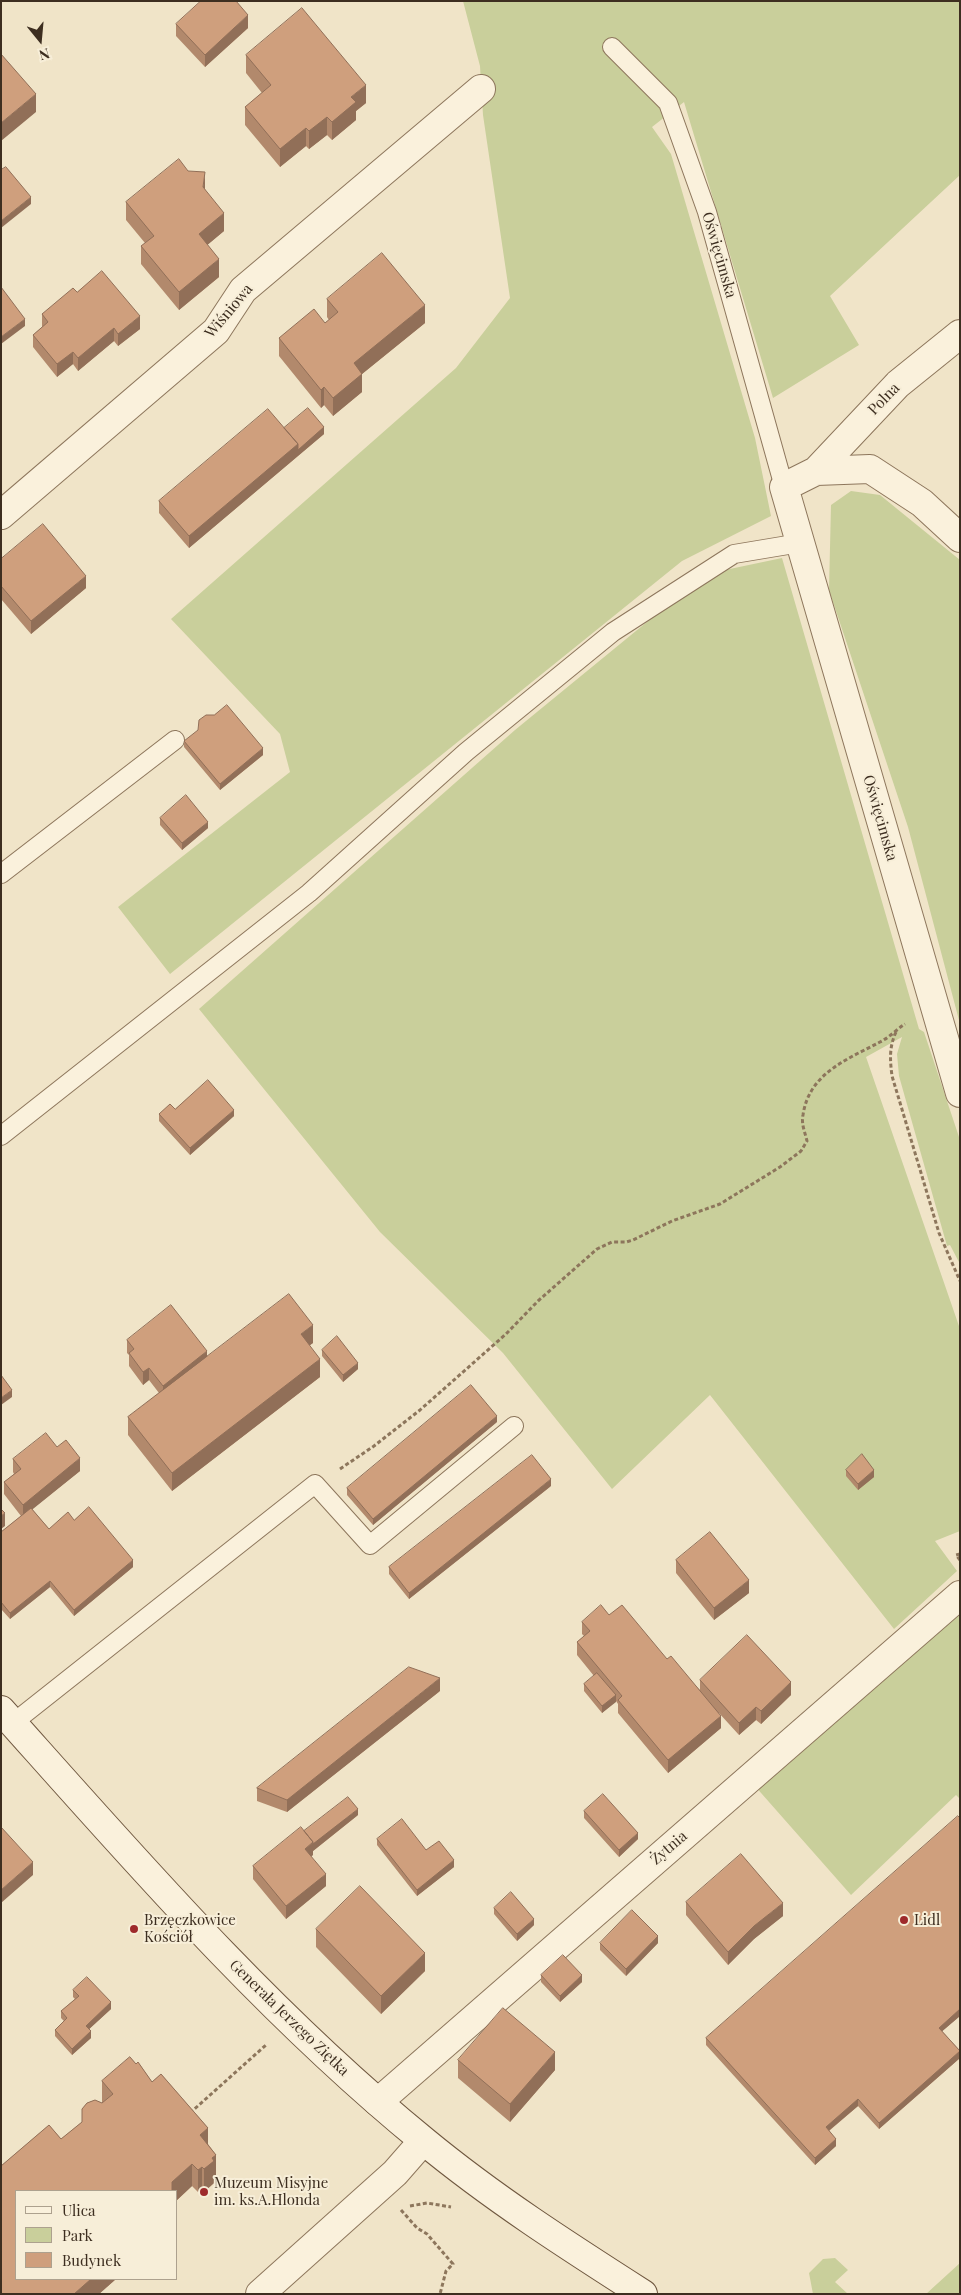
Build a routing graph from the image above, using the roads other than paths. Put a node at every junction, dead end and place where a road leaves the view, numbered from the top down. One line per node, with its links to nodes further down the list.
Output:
1 (612, 47): 5 (lane, Oświęcimska)
2 (481, 88): 6 (street, Wiśniowa)
3 (960, 334): 4 (street, Polna)
4 (816, 471): 5 (street, Polna); 7 (street, Polna)
5 (784, 487): 8 (street, Oświęcimska)
6 (1, 515)
7 (960, 538)
8 (800, 543): 11 (street, Oświęcimska); 12 (lane)
9 (175, 740): 10 (lane)
10 (1, 874)
11 (960, 1093)
12 (1, 1136)
13 (514, 1426): 15 (lane)
14 (960, 1595): 16 (street, Żytnia)
15 (7, 1717): 16 (street, Generała Jerzego Ziętka)
16 (378, 2102): 17 (street, Generała Jerzego Ziętka)
17 (424, 2141): 18 (street); 19 (street, Generała Jerzego Ziętka)
18 (260, 2294)
19 (643, 2294)

